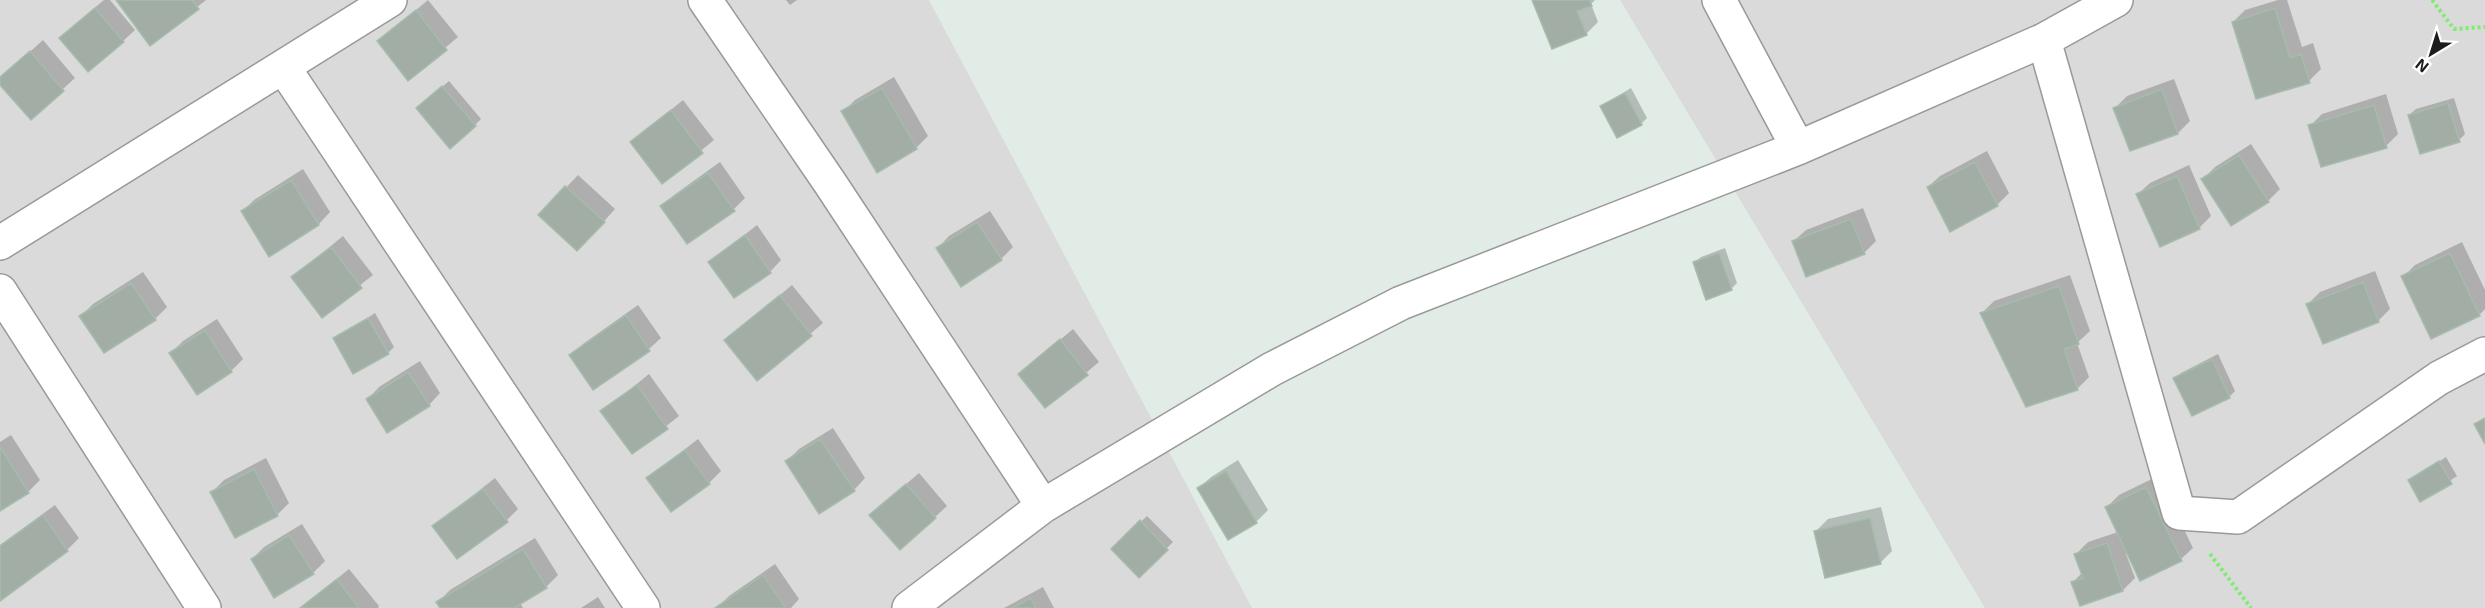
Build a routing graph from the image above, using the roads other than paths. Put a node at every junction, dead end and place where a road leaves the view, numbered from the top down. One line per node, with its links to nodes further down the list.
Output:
1 (390, 0): 6 (street)
2 (705, 0): 11 (street)
3 (1719, 0): 7 (street)
4 (2116, 0): 5 (street)
5 (2044, 40): 7 (street); 10 (street)
6 (284, 68): 8 (street); 13 (street)
7 (1798, 148): 11 (street)
8 (0, 243)
9 (0, 291): 12 (street)
10 (2485, 354)
11 (1043, 506): 14 (street)
12 (204, 608)
13 (643, 608)
14 (909, 608)

